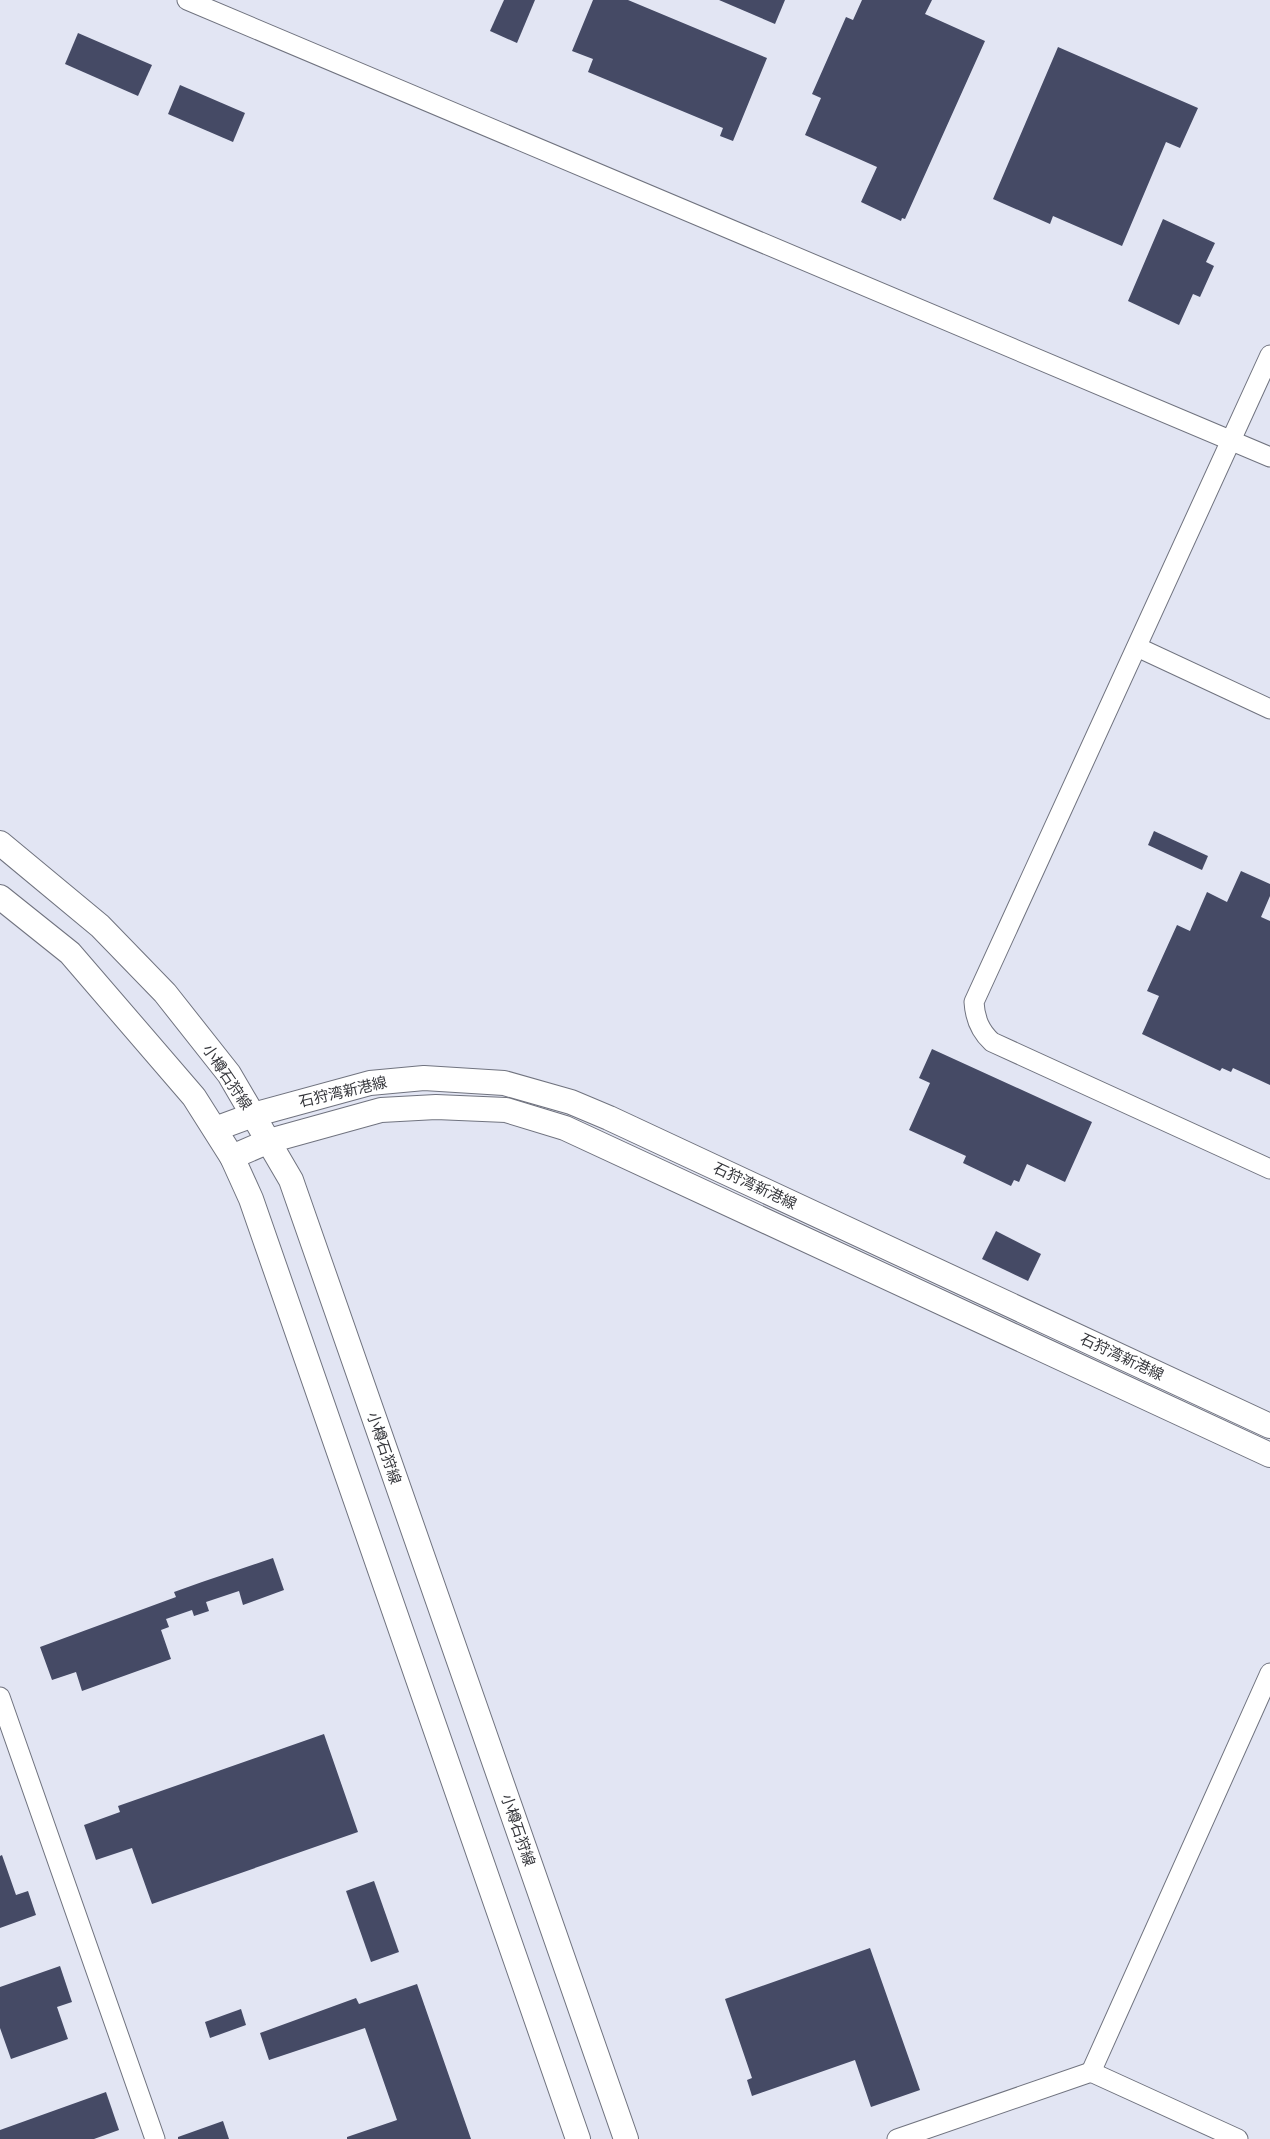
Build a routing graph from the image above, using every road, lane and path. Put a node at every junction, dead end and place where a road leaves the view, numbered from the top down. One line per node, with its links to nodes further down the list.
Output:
1 (187, 0): 3 (street)
2 (1270, 355): 3 (street)
3 (1231, 440): 4 (street); 5 (street)
4 (1270, 457)
5 (1137, 647): 6 (street); 13 (street)
6 (1270, 709)
7 (0, 843): 9 (main road, 小樽石狩線)
8 (0, 897): 10 (main road)
9 (253, 1114): 10 (main road, 石狩湾新港線); 11 (main road, 小樽石狩線); 14 (main road, 石狩湾新港線)
10 (215, 1128): 12 (main road)
11 (269, 1141): 12 (main road, 石狩湾新港線); 15 (main road, 石狩湾新港線); 21 (main road, 小樽石狩線)
12 (232, 1157): 20 (main road)
13 (1270, 1169)
14 (1270, 1426)
15 (1270, 1455)
16 (1270, 1673): 18 (street)
17 (0, 1697): 19 (street)
18 (1091, 2072): 22 (street); 23 (street)
19 (155, 2139)
20 (578, 2139)
21 (626, 2139)
22 (897, 2139)
23 (1238, 2139)

